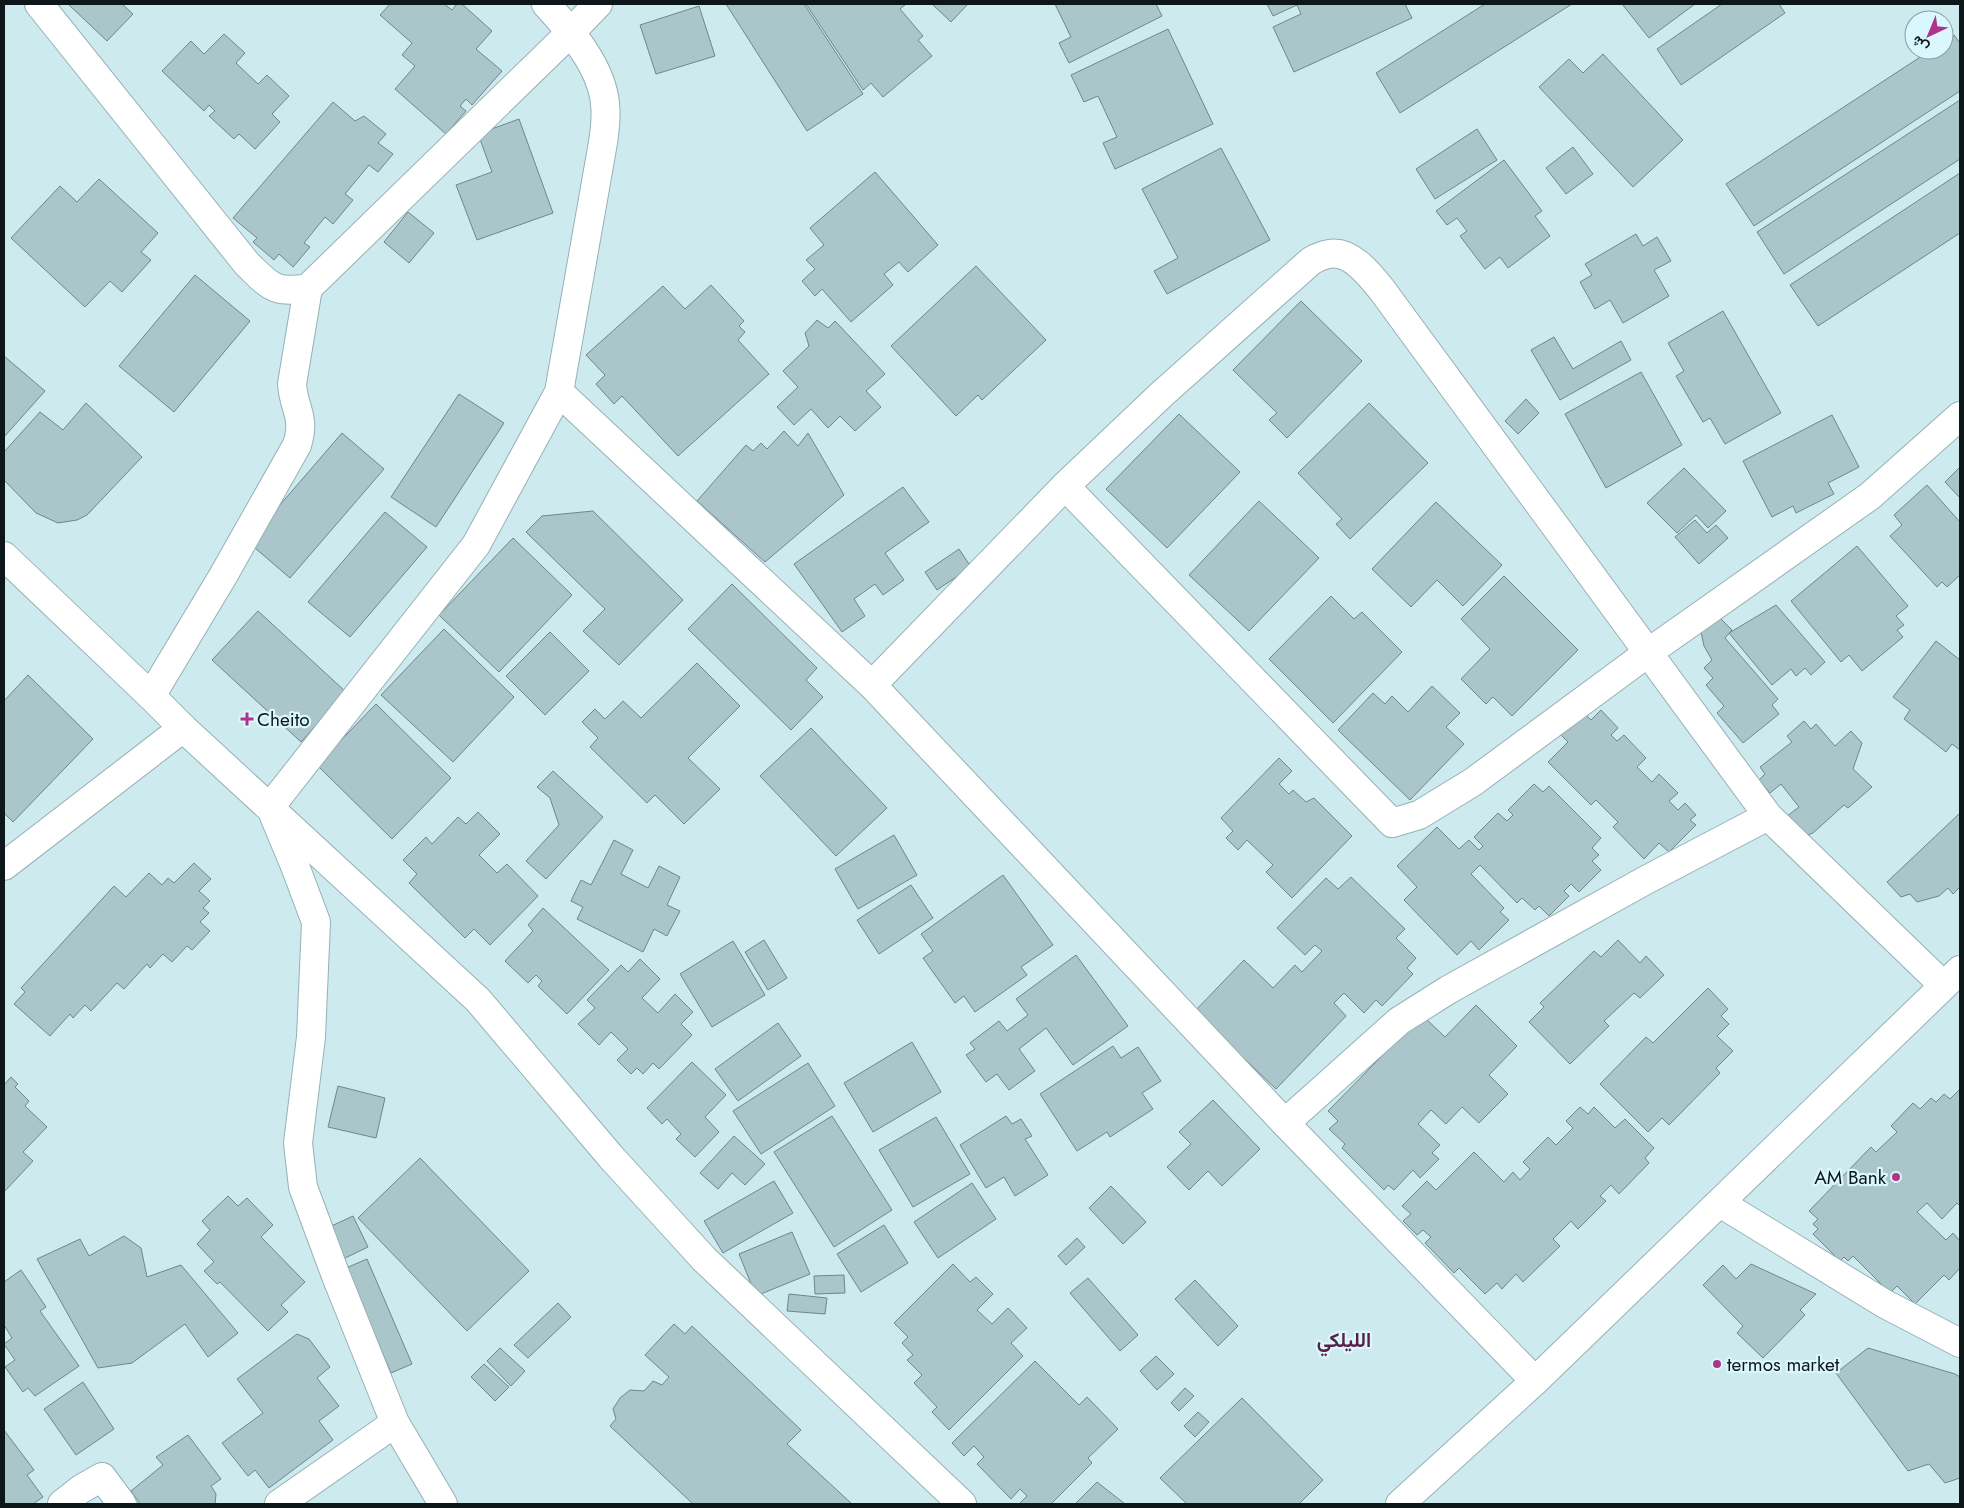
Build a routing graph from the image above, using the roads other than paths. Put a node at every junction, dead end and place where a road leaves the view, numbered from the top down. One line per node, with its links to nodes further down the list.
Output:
1 (39, 4): 5 (street)
2 (546, 4): 4 (street)
3 (598, 4): 4 (street)
4 (571, 32): 5 (street); 6 (street)
5 (308, 288): 12 (street)
6 (559, 392): 11 (street); 14 (street)
7 (1960, 416): 10 (street)
8 (1065, 486): 10 (street); 10 (street); 11 (street)
9 (4, 556): 12 (street)
10 (1649, 652): 15 (street)
11 (872, 685): 18 (street)
12 (151, 696): 13 (street)
13 (183, 728): 14 (street); 16 (street)
14 (270, 807): 22 (street); 27 (street)
15 (1768, 816): 17 (street); 18 (street)
16 (4, 866)
17 (1952, 978): 19 (street)
18 (1285, 1123): 21 (street)
19 (1720, 1203): 20 (street); 21 (street)
20 (1960, 1343)
21 (1535, 1381): 28 (street)
22 (396, 1423): 25 (street); 26 (street)
23 (62, 1504): 24 (street)
24 (122, 1504)
25 (279, 1504)
26 (443, 1504)
27 (962, 1504)
28 (1400, 1504)

